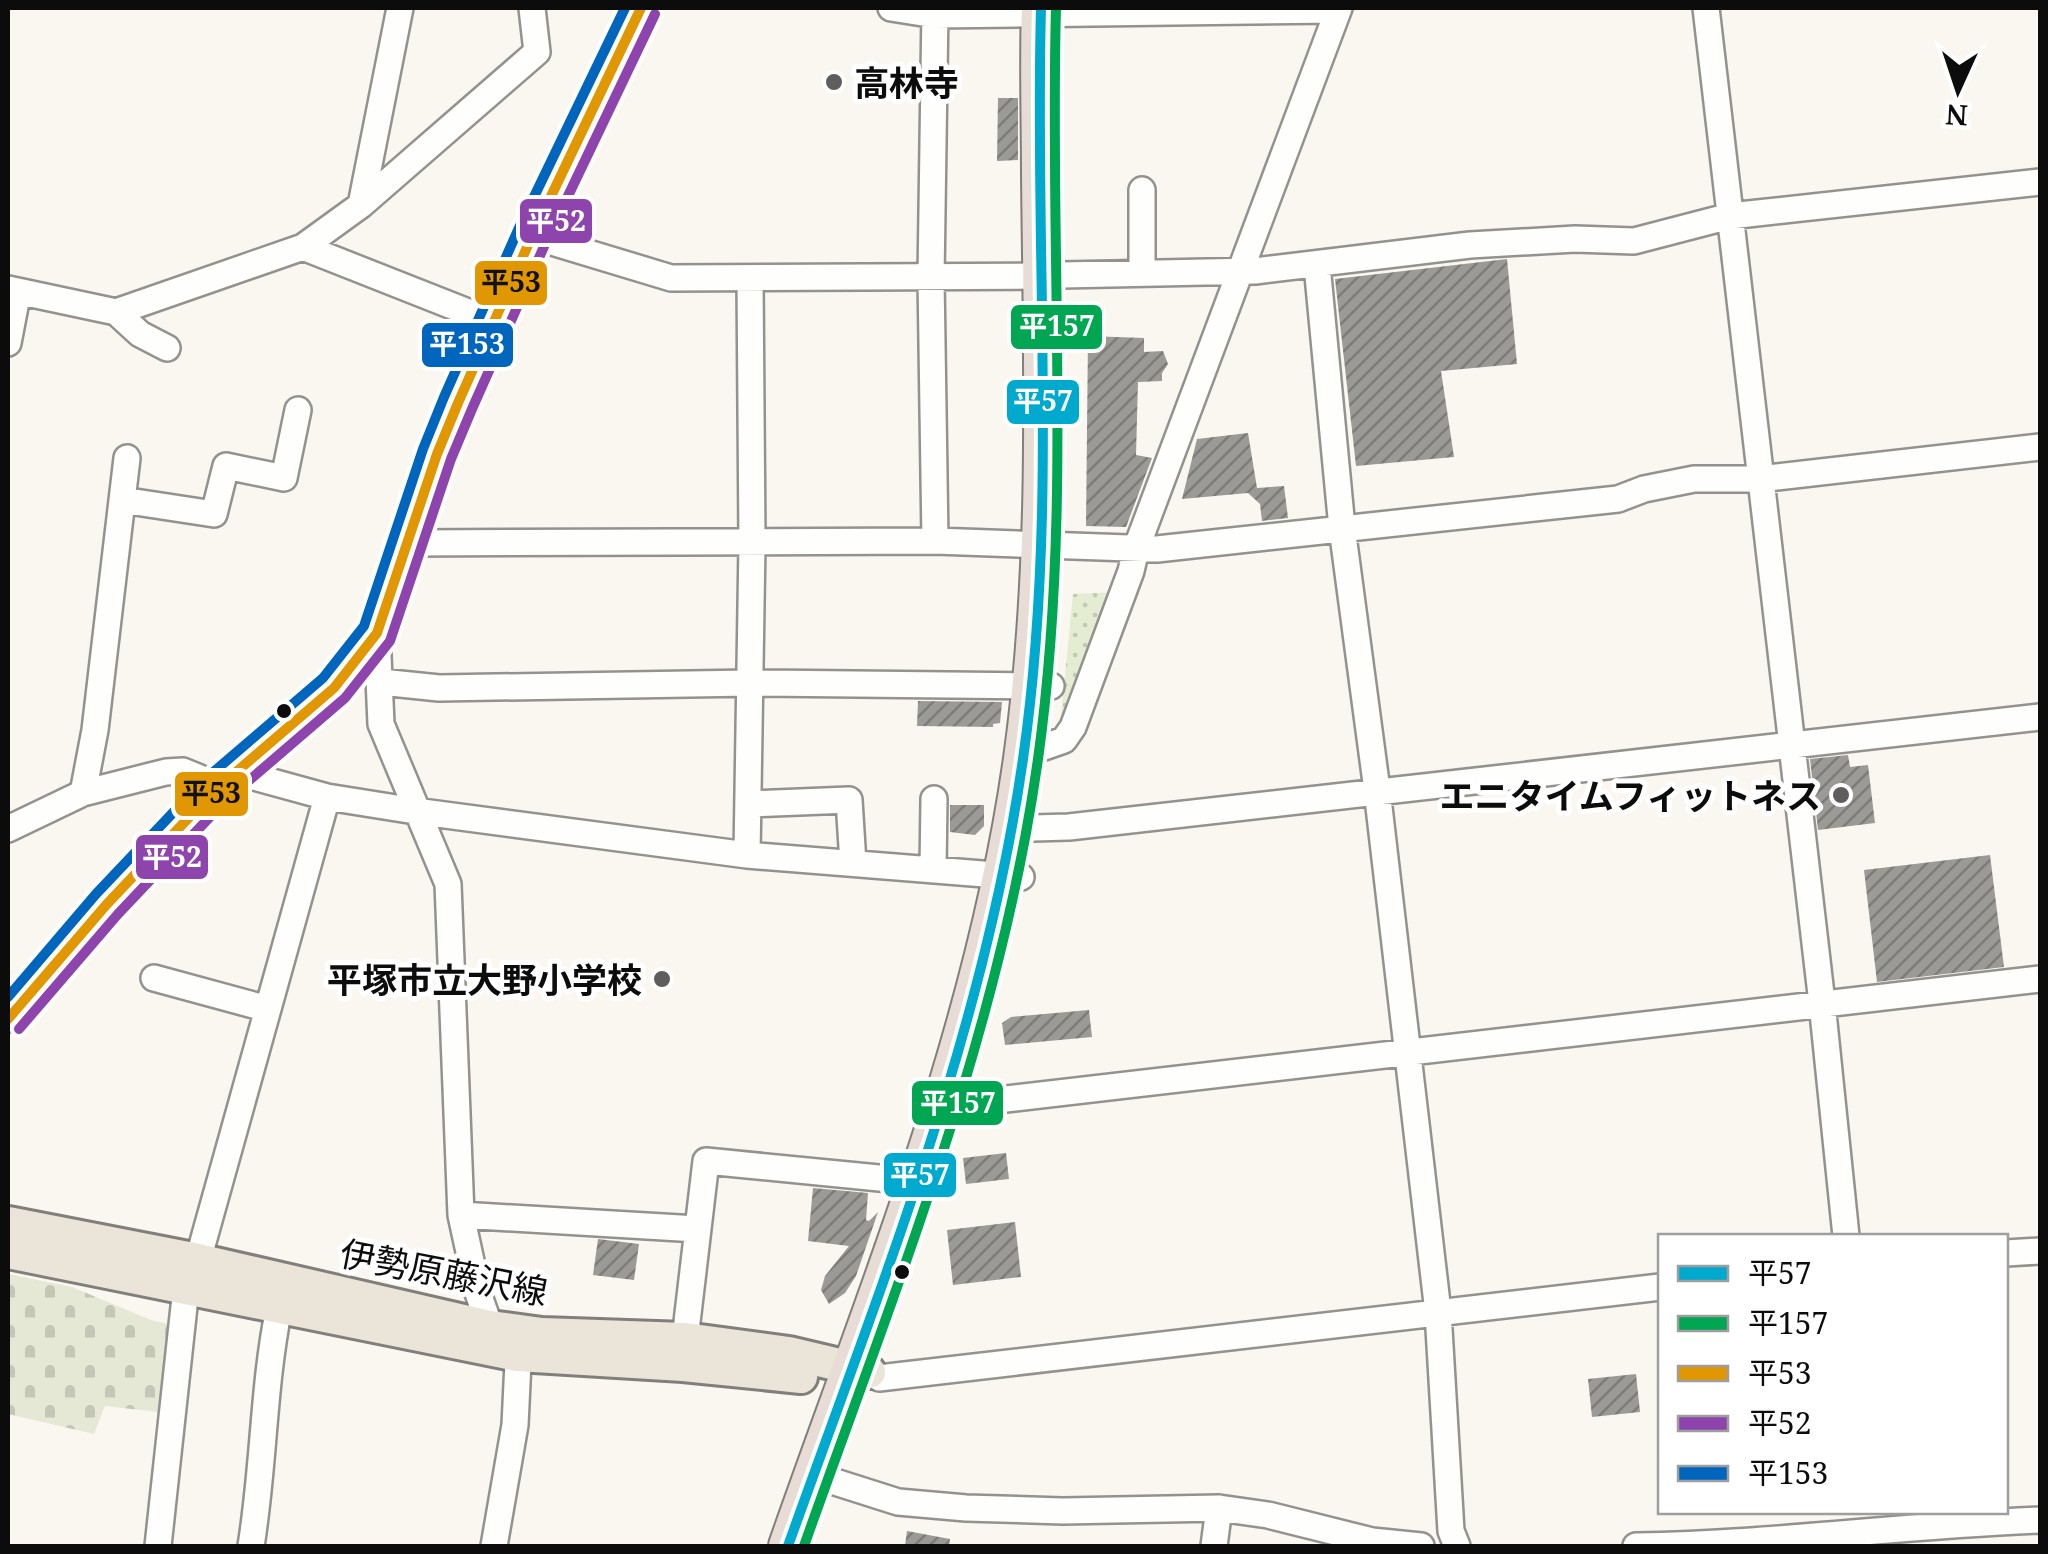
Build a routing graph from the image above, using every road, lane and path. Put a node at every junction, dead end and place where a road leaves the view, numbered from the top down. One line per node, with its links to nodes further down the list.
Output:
1 (400, 8): 11 (street)
2 (641, 8): 13 (street)
3 (890, 8): 8 (street)
4 (1706, 8): 12 (street)
5 (525, 9): 11 (street)
6 (1338, 9): 7 (street); 16 (street)
7 (1051, 10): 8 (street); 18 (highway)
8 (934, 11): 20 (street)
9 (2040, 183): 12 (street)
10 (1142, 190): 17 (street)
11 (361, 205): 14 (street)
12 (1730, 216): 15 (street); 29 (street)
13 (532, 236): 19 (street); 23 (street)
14 (303, 247): 22 (street); 23 (street)
15 (1317, 265): 16 (street); 31 (street)
16 (1241, 272): 17 (street); 36 (street)
17 (1142, 274): 18 (street)
18 (1052, 276): 20 (street); 35 (highway)
19 (750, 278): 20 (street); 34 (street)
20 (932, 278): 32 (street)
21 (13, 290): 22 (street); 24 (street)
22 (116, 312): 25 (street)
23 (494, 322): 33 (street)
24 (8, 342)
25 (167, 348)
26 (298, 410): 30 (street)
27 (2040, 446): 29 (street)
28 (128, 458): 30 (street)
29 (1758, 479): 31 (street); 42 (street)
30 (122, 500): 47 (street)
31 (1342, 528): 36 (street); 45 (street)
32 (935, 541): 34 (street); 35 (street)
33 (408, 543): 34 (street); 37 (street)
34 (752, 543): 39 (street)
35 (1051, 546): 36 (street); 40 (highway)
36 (1136, 549): 43 (street)
37 (378, 633): 38 (street); 44 (street)
38 (380, 682): 39 (street); 51 (street)
39 (750, 683): 40 (street); 50 (street)
40 (1040, 685): 43 (highway); 57 (highway)
41 (2040, 717): 42 (street)
42 (1792, 746): 45 (street); 60 (street)
43 (1044, 747): 52 (highway)
44 (236, 772): 46 (street); 48 (street)
45 (1377, 790): 52 (street); 63 (street)
46 (214, 791): 47 (street); 62 (street)
47 (83, 793): 53 (street)
48 (327, 797): 51 (street); 61 (street)
49 (934, 799): 56 (street)
50 (748, 804): 54 (street); 55 (street)
51 (416, 811): 54 (street); 66 (street)
52 (1033, 828): 57 (highway)
53 (8, 829)
54 (747, 855): 55 (street)
55 (854, 863): 56 (street)
56 (933, 870): 57 (street)
57 (1012, 876): 64 (highway); 65 (highway)
58 (154, 978): 61 (street)
59 (2040, 978): 60 (street)
60 (1822, 1003): 63 (street); 69 (street)
61 (268, 1009): 73 (street)
62 (8, 1019)
63 (1405, 1051): 64 (street); 76 (street)
64 (963, 1104): 65 (highway)
65 (926, 1182): 68 (street); 79 (highway)
66 (461, 1215): 68 (street); 77 (street)
67 (8, 1223): 73 (main road, 伊勢原藤沢線)
68 (697, 1229): 78 (street)
69 (1846, 1234)
70 (2040, 1251): 72 (street)
71 (8, 1252): 73 (main road, 伊勢原藤沢線)
72 (2008, 1254)
73 (192, 1274): 75 (main road, 伊勢原藤沢線); 77 (main road, 伊勢原藤沢線); 85 (street)
74 (1658, 1287): 76 (street)
75 (280, 1308): 77 (main road, 伊勢原藤沢線); 86 (street)
76 (1438, 1312): 79 (street); 92 (street)
77 (509, 1338): 78 (main road, 伊勢原藤沢線); 79 (main road, 伊勢原藤沢線); 87 (street)
78 (685, 1339): 79 (main road, 伊勢原藤沢線)
79 (862, 1377): 80 (highway)
80 (821, 1475): 81 (street); 88 (highway); 89 (highway)
81 (1219, 1508): 84 (street); 90 (street)
82 (2040, 1520): 83 (street)
83 (1881, 1522): 93 (street)
84 (1359, 1542): 91 (street)
85 (158, 1546)
86 (252, 1546)
87 (494, 1546)
88 (788, 1546)
89 (809, 1546)
90 (1214, 1546)
91 (1421, 1546)
92 (1458, 1546)
93 (1636, 1546)

